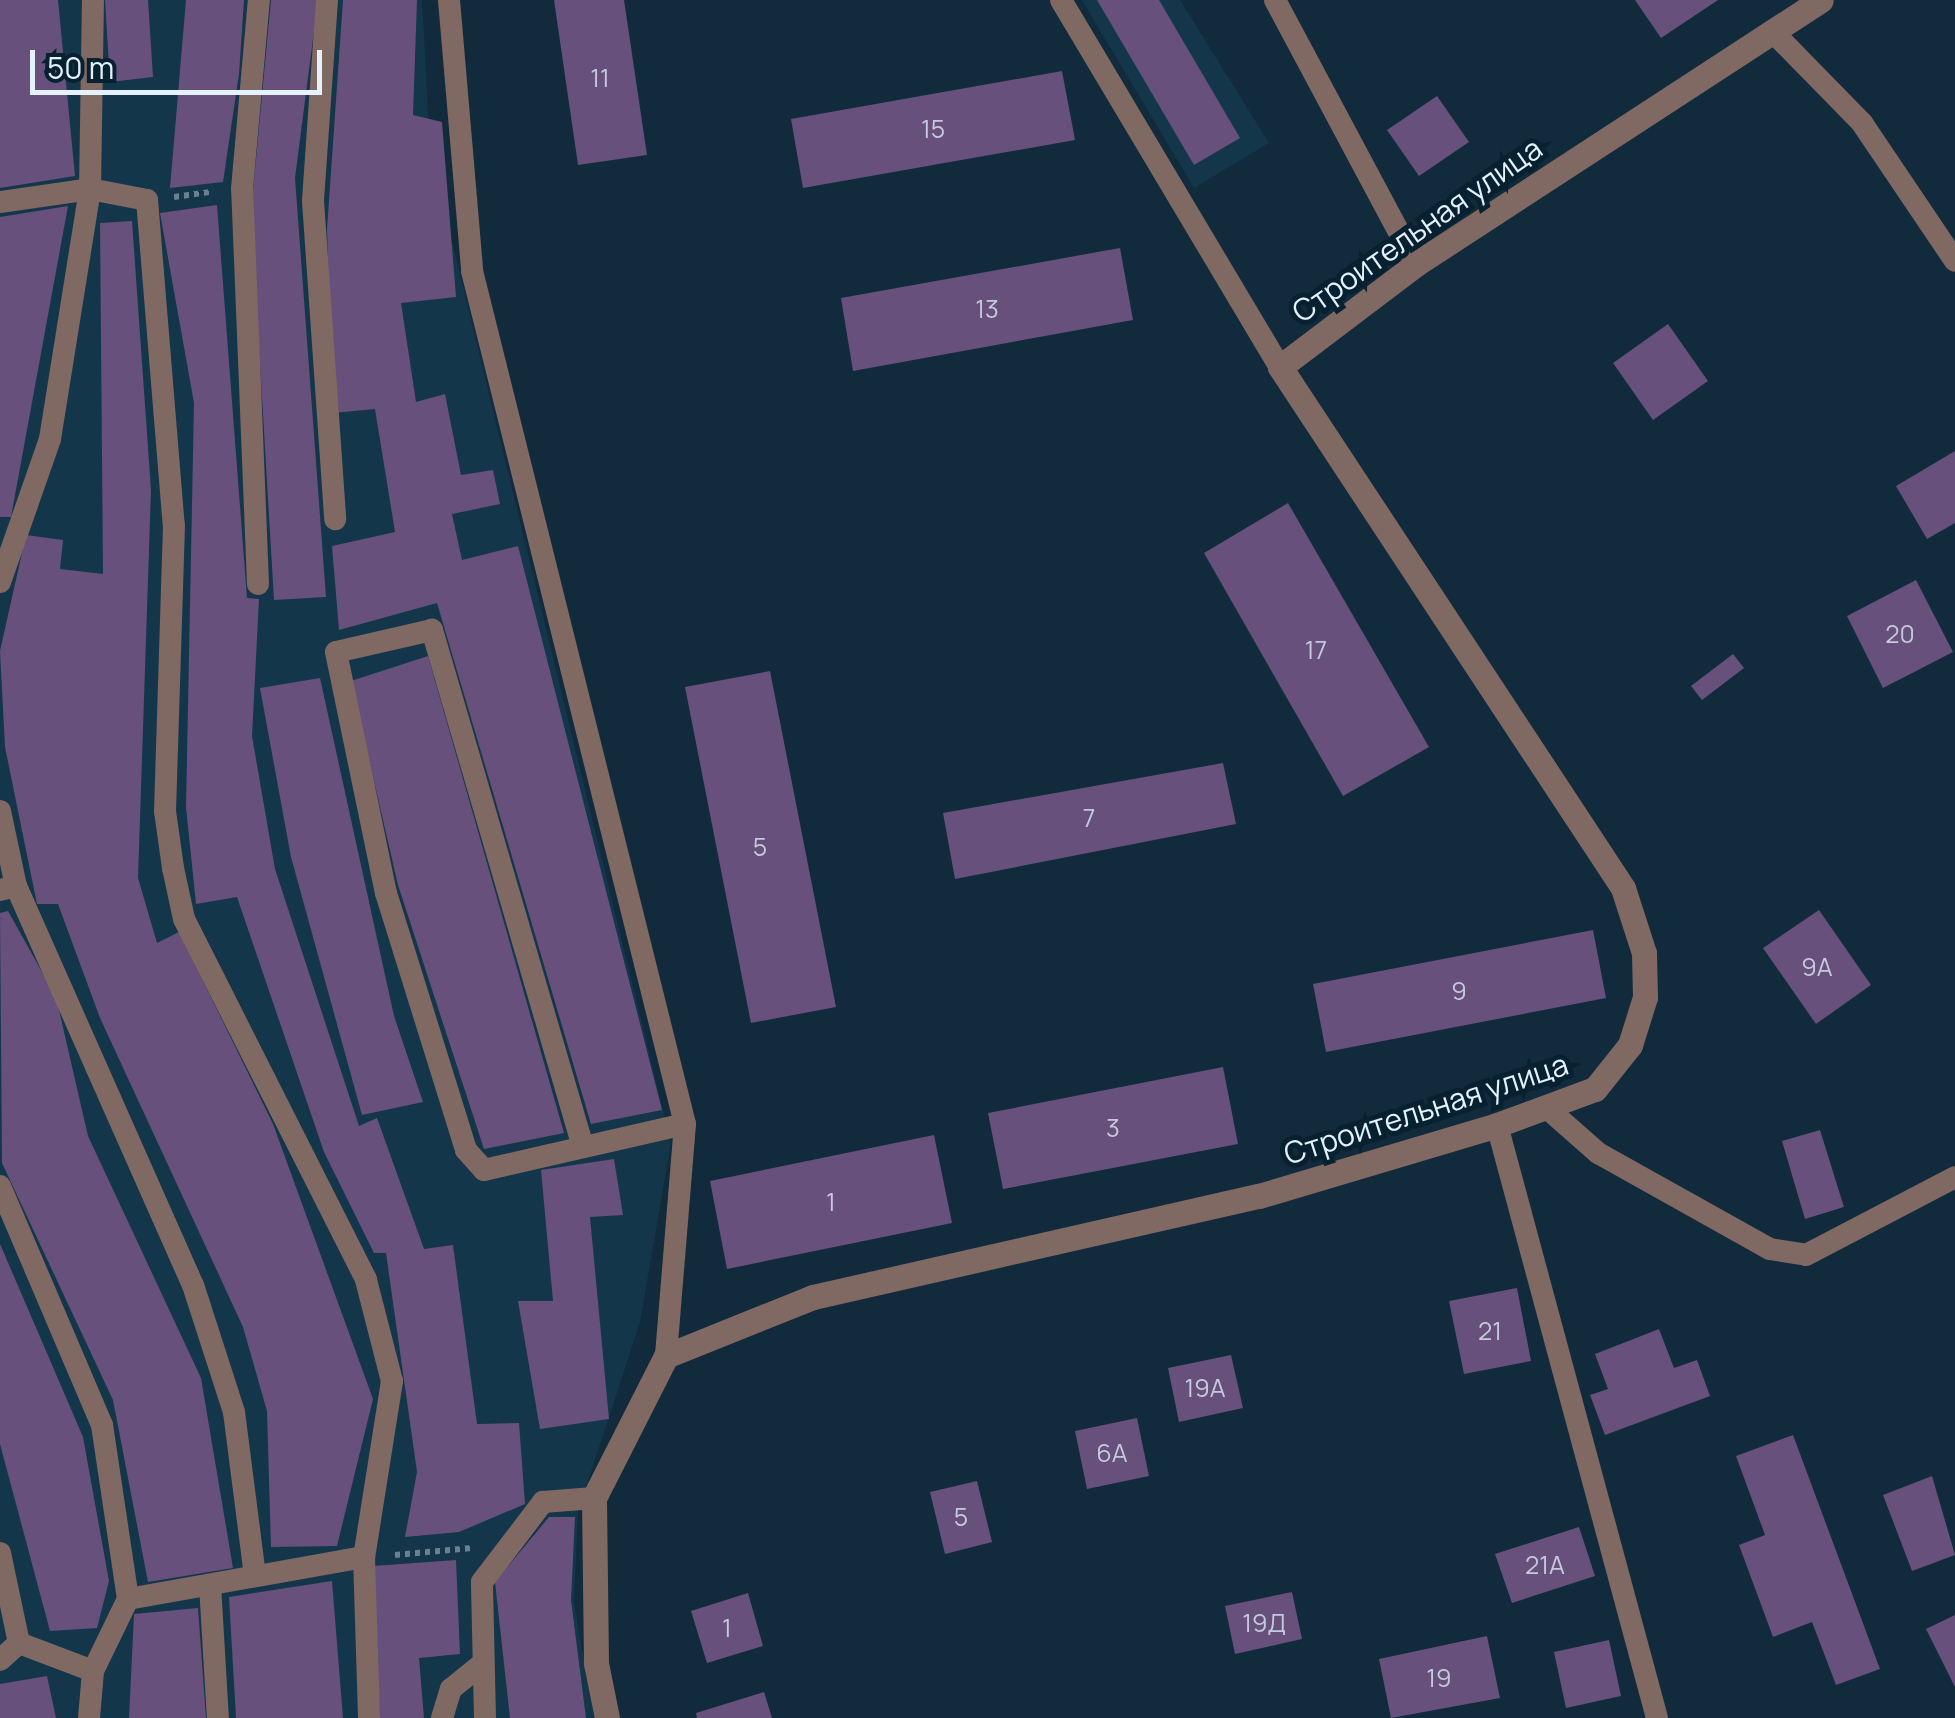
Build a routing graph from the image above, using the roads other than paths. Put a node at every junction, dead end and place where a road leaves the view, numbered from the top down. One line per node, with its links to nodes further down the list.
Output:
1 (93, 0): 9 (lane)
2 (259, 0): 16 (lane)
3 (327, 0): 14 (lane)
4 (449, 0): 20 (lane)
5 (1061, 0): 13 (lane)
6 (1275, 0): 12 (lane)
7 (1820, 0): 8 (street, Строительная улица)
8 (1772, 31): 11 (lane); 12 (street, Строительная улица)
9 (90, 189): 10 (lane); 15 (lane); 28 (lane)
10 (0, 202)
11 (1955, 261)
12 (1416, 264): 13 (street, Строительная улица)
13 (1280, 367): 19 (street, Строительная улица)
14 (334, 519)
15 (0, 582)
16 (258, 584)
17 (0, 811): 18 (lane)
18 (8, 888): 29 (lane)
19 (1548, 1108): 21 (street, Строительная улица); 23 (lane)
20 (685, 1124): 22 (lane); 25 (lane)
21 (1497, 1125): 25 (street, Строительная улица); 42 (lane)
22 (583, 1147): 22 (lane)
23 (1955, 1176)
24 (0, 1186): 31 (lane)
25 (666, 1356): 26 (street)
26 (594, 1498): 34 (lane); 41 (street)
27 (0, 1554): 32 (lane)
28 (364, 1558): 29 (lane); 38 (lane)
29 (255, 1575): 30 (lane)
30 (210, 1585): 31 (lane); 37 (lane)
31 (128, 1599): 35 (lane)
32 (19, 1643): 33 (lane); 35 (lane)
33 (0, 1660)
34 (478, 1667): 39 (lane); 40 (lane)
35 (93, 1671): 36 (lane)
36 (88, 1718)
37 (218, 1718)
38 (369, 1718)
39 (442, 1718)
40 (484, 1718)
41 (607, 1718)
42 (1657, 1718)

